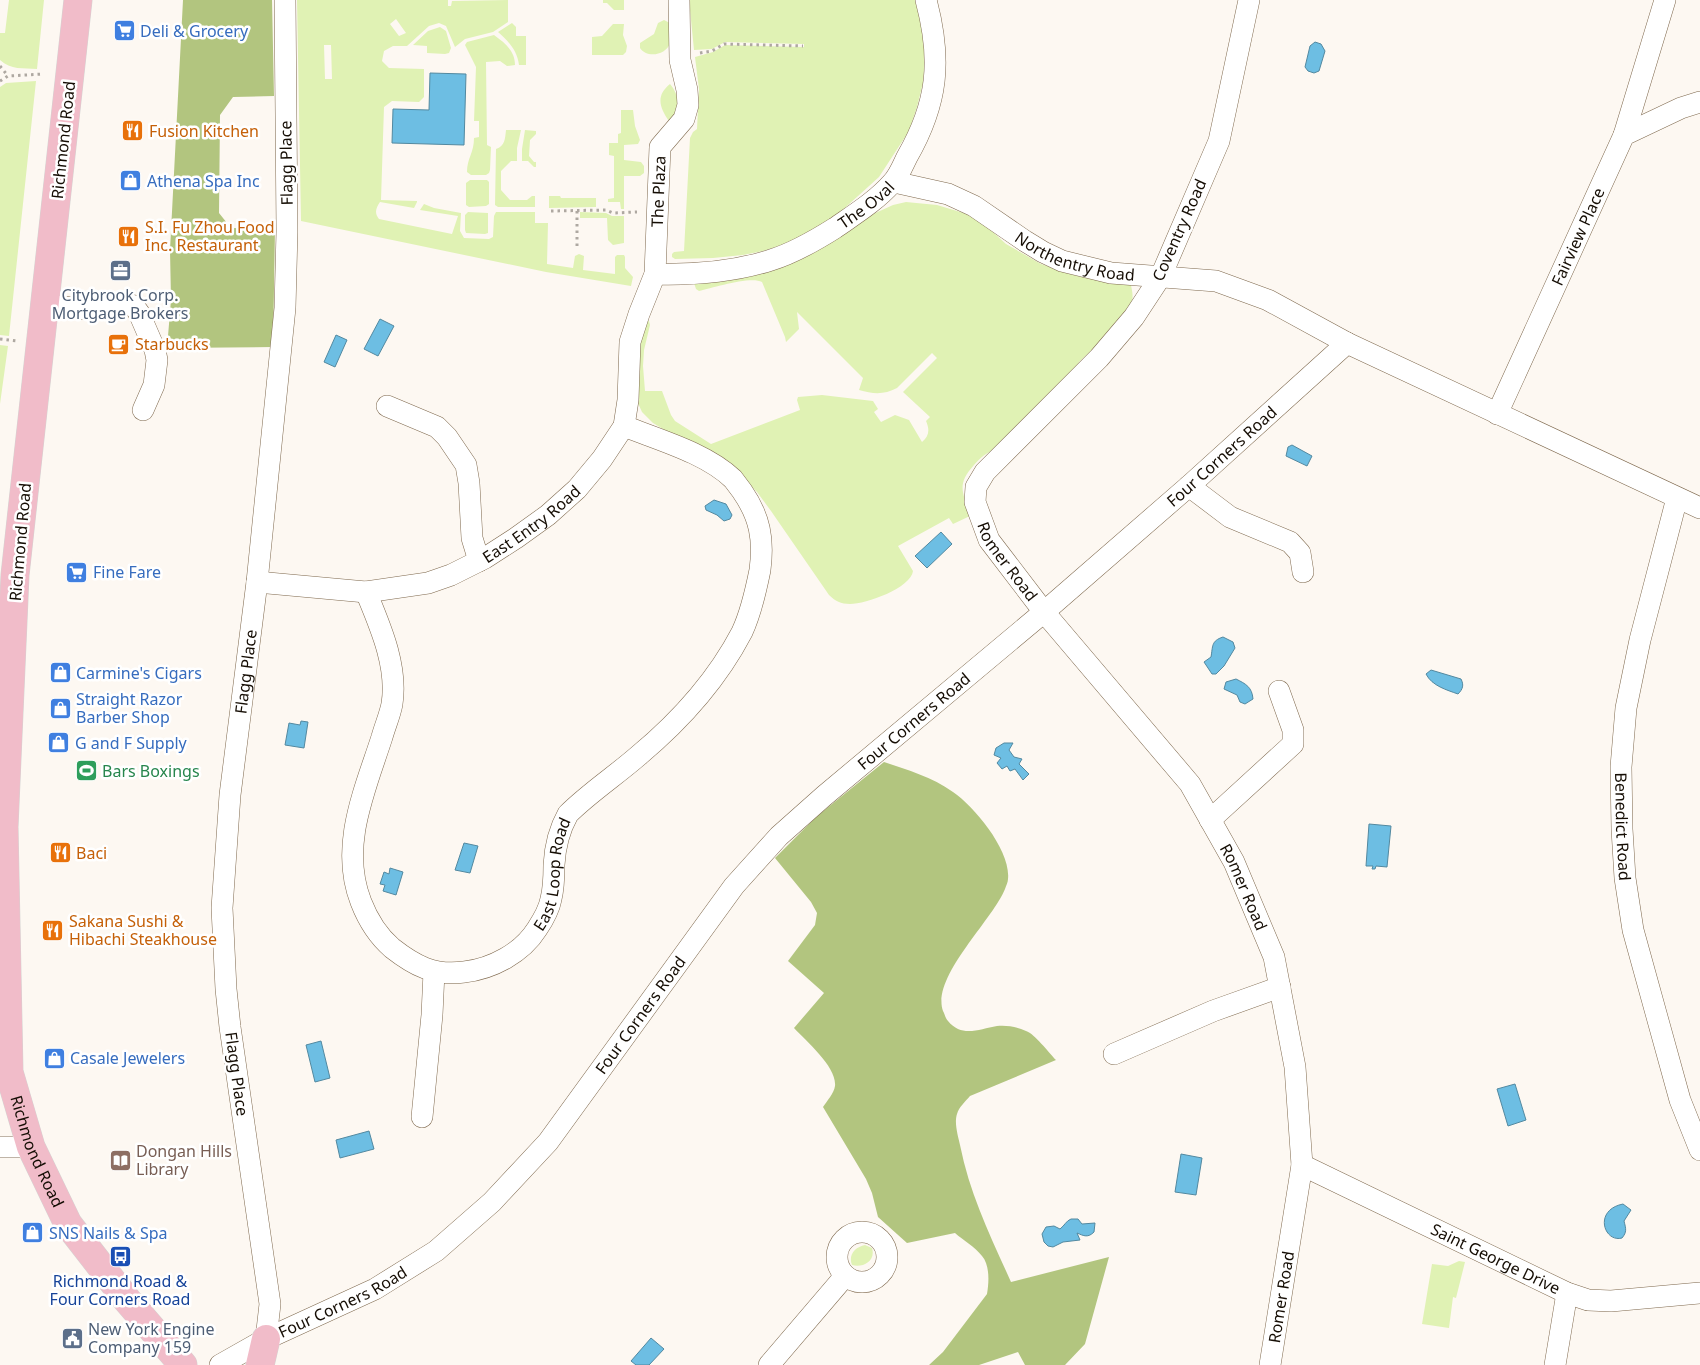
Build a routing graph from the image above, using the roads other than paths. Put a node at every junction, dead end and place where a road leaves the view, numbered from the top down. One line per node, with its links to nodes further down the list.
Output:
1 (78, 0): 12 (main road, Richmond Road)
2 (285, 0): 25 (street, Flagg Place)
3 (679, 0): 10 (street, The Plaza)
4 (926, 0): 9 (street, The Oval)
5 (1249, 0): 11 (street, Coventry Road)
6 (1665, 0): 8 (street, Fairview Place)
7 (1700, 102): 8 (street)
8 (1624, 135): 16 (street, Fairview Place)
9 (894, 182): 10 (street, The Oval); 11 (street, Northentry Road)
10 (655, 274): 17 (street, East Entry Road)
11 (1160, 276): 13 (street, Northentry Road); 19 (street, Coventry Road)
12 (45, 305): 15 (street); 24 (main road, Richmond Road)
13 (1347, 343): 16 (street); 18 (street, Four Corners Road)
14 (387, 406): 22 (street)
15 (143, 410)
16 (1498, 414): 20 (street)
17 (624, 426): 22 (street, East Entry Road); 31 (street, East Loop Road)
18 (1189, 486): 23 (street); 27 (street, Four Corners Road)
19 (976, 487): 27 (street, Romer Road)
20 (1677, 498): 21 (street); 37 (street, Benedict Road)
21 (1700, 508)
22 (479, 561): 26 (street, East Entry Road)
23 (1303, 572)
24 (8, 575): 30 (main road, Richmond Road)
25 (257, 582): 26 (street, East Entry Road); 42 (street, Flagg Place)
26 (366, 592): 31 (street, East Loop Road)
27 (1044, 612): 29 (street, Romer Road); 42 (street, Four Corners Road)
28 (1279, 691): 29 (street)
29 (1210, 820): 32 (street, Romer Road)
30 (2, 827): 35 (main road, Richmond Road)
31 (434, 972): 34 (street)
32 (1280, 986): 33 (street); 38 (street, Romer Road)
33 (1114, 1054)
34 (422, 1116)
35 (32, 1147): 36 (street); 43 (main road, Richmond Road)
36 (0, 1148)
37 (1700, 1150)
38 (1302, 1165): 40 (street, Saint George Drive); 46 (street, Romer Road)
39 (845, 1276): 45 (street)
40 (1567, 1293): 41 (street, Saint George Drive); 47 (street)
41 (1700, 1293)
42 (263, 1352): 44 (street, Four Corners Road)
43 (183, 1365)
44 (220, 1365)
45 (769, 1365)
46 (1270, 1365)
47 (1555, 1365)

